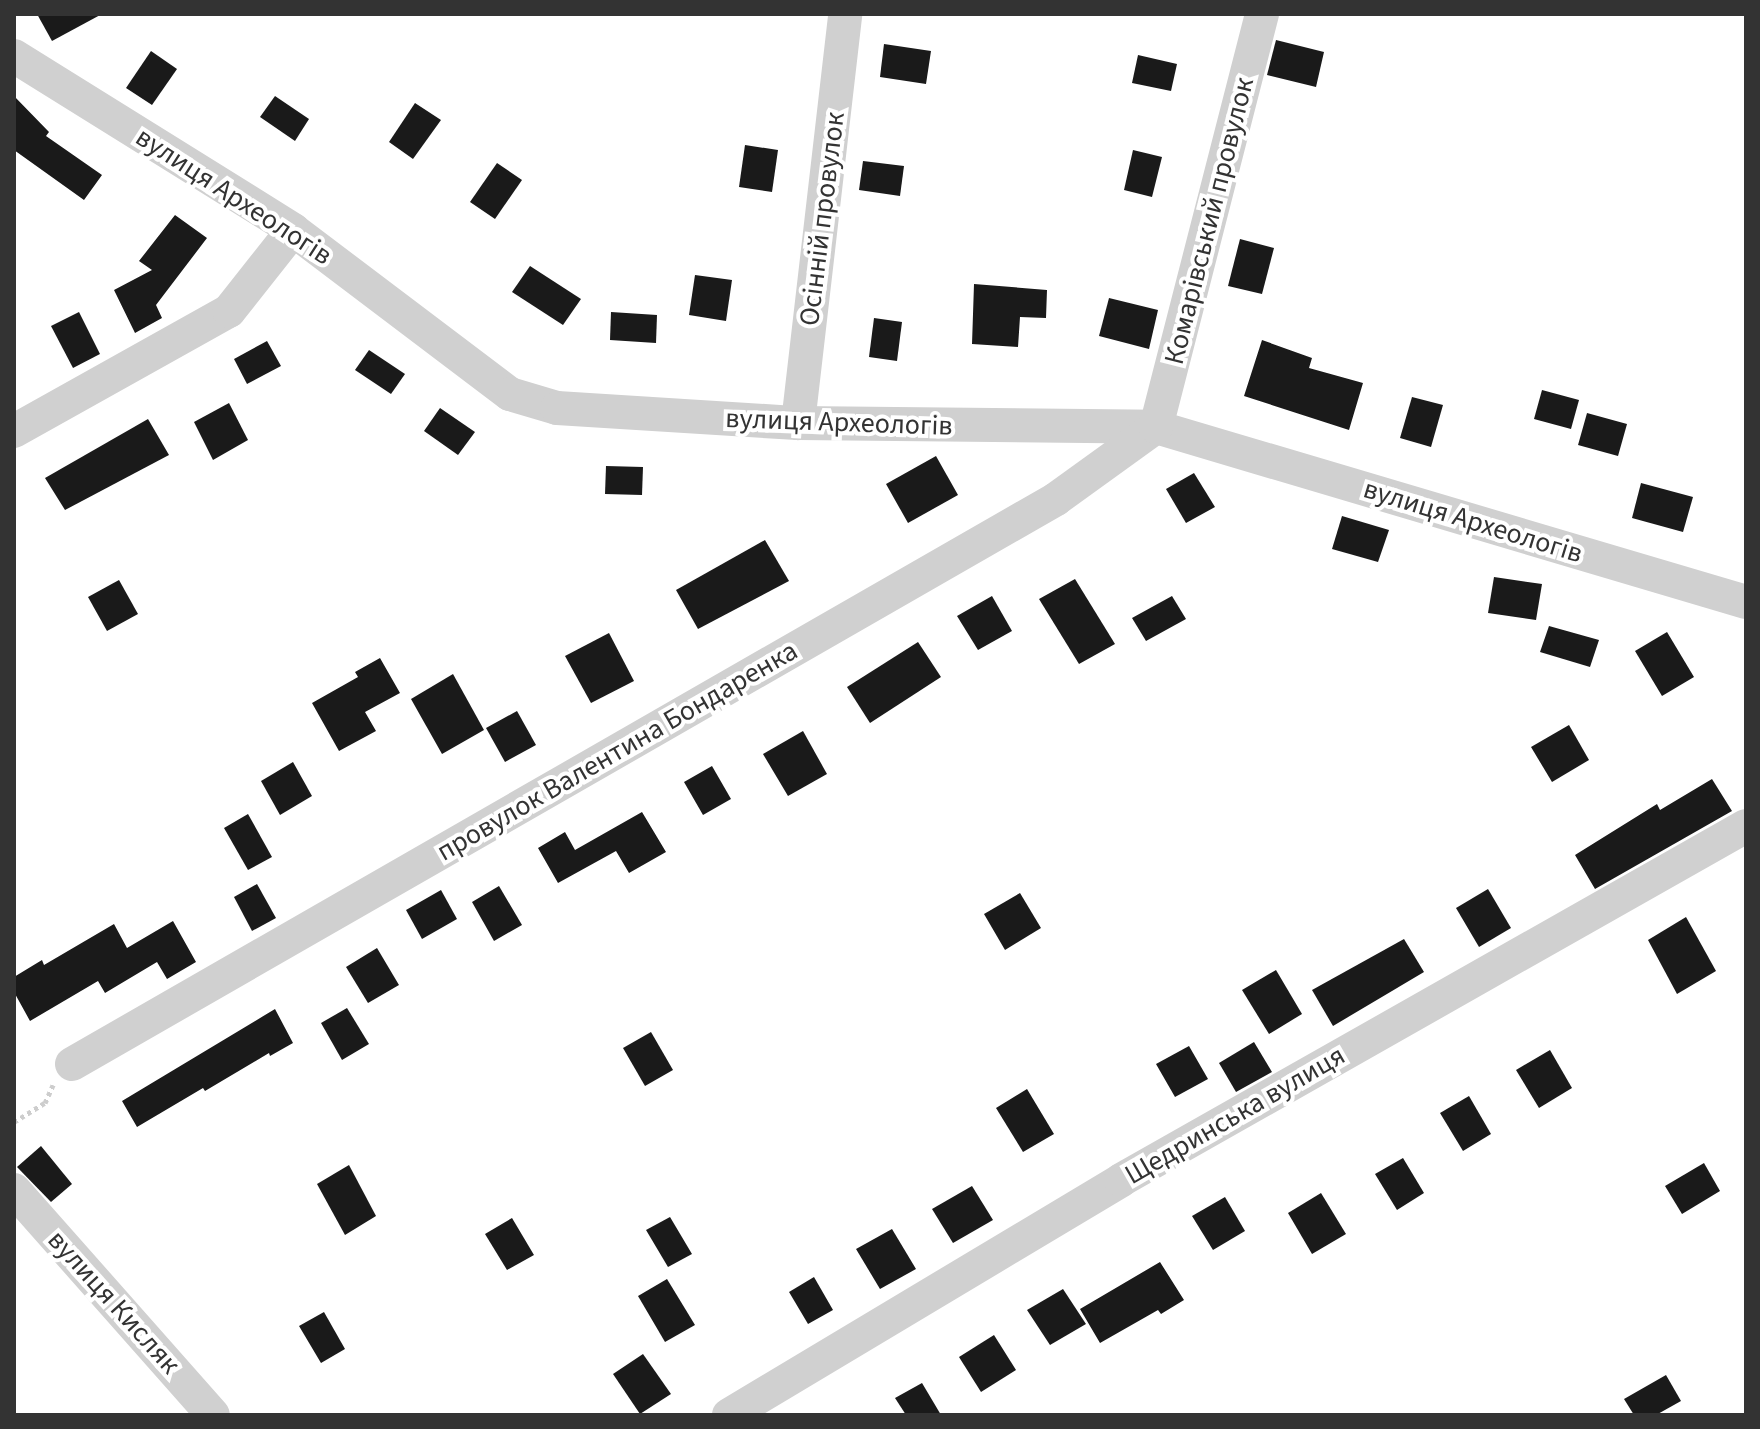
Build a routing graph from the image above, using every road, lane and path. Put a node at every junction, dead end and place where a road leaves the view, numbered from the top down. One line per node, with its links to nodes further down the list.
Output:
1 (845, 14): 5 (street, Осінній провулок)
2 (1262, 14): 6 (street, Комарівський провулок)
3 (14, 56): 4 (street, вулиця Археологів)
4 (293, 230): 5 (street, вулиця Археологів); 7 (street)
5 (798, 423): 6 (street, вулиця Археологів)
6 (1156, 427): 8 (street, вулиця Археологів); 10 (street, провулок Валентина Бондаренка)
7 (14, 431)
8 (1746, 602)
9 (1746, 826): 14 (street, Щедринська вулиця)
10 (72, 1064): 11 (path)
11 (14, 1122)
12 (14, 1190): 13 (street, вулиця Кисляк)
13 (213, 1415)
14 (729, 1415)

